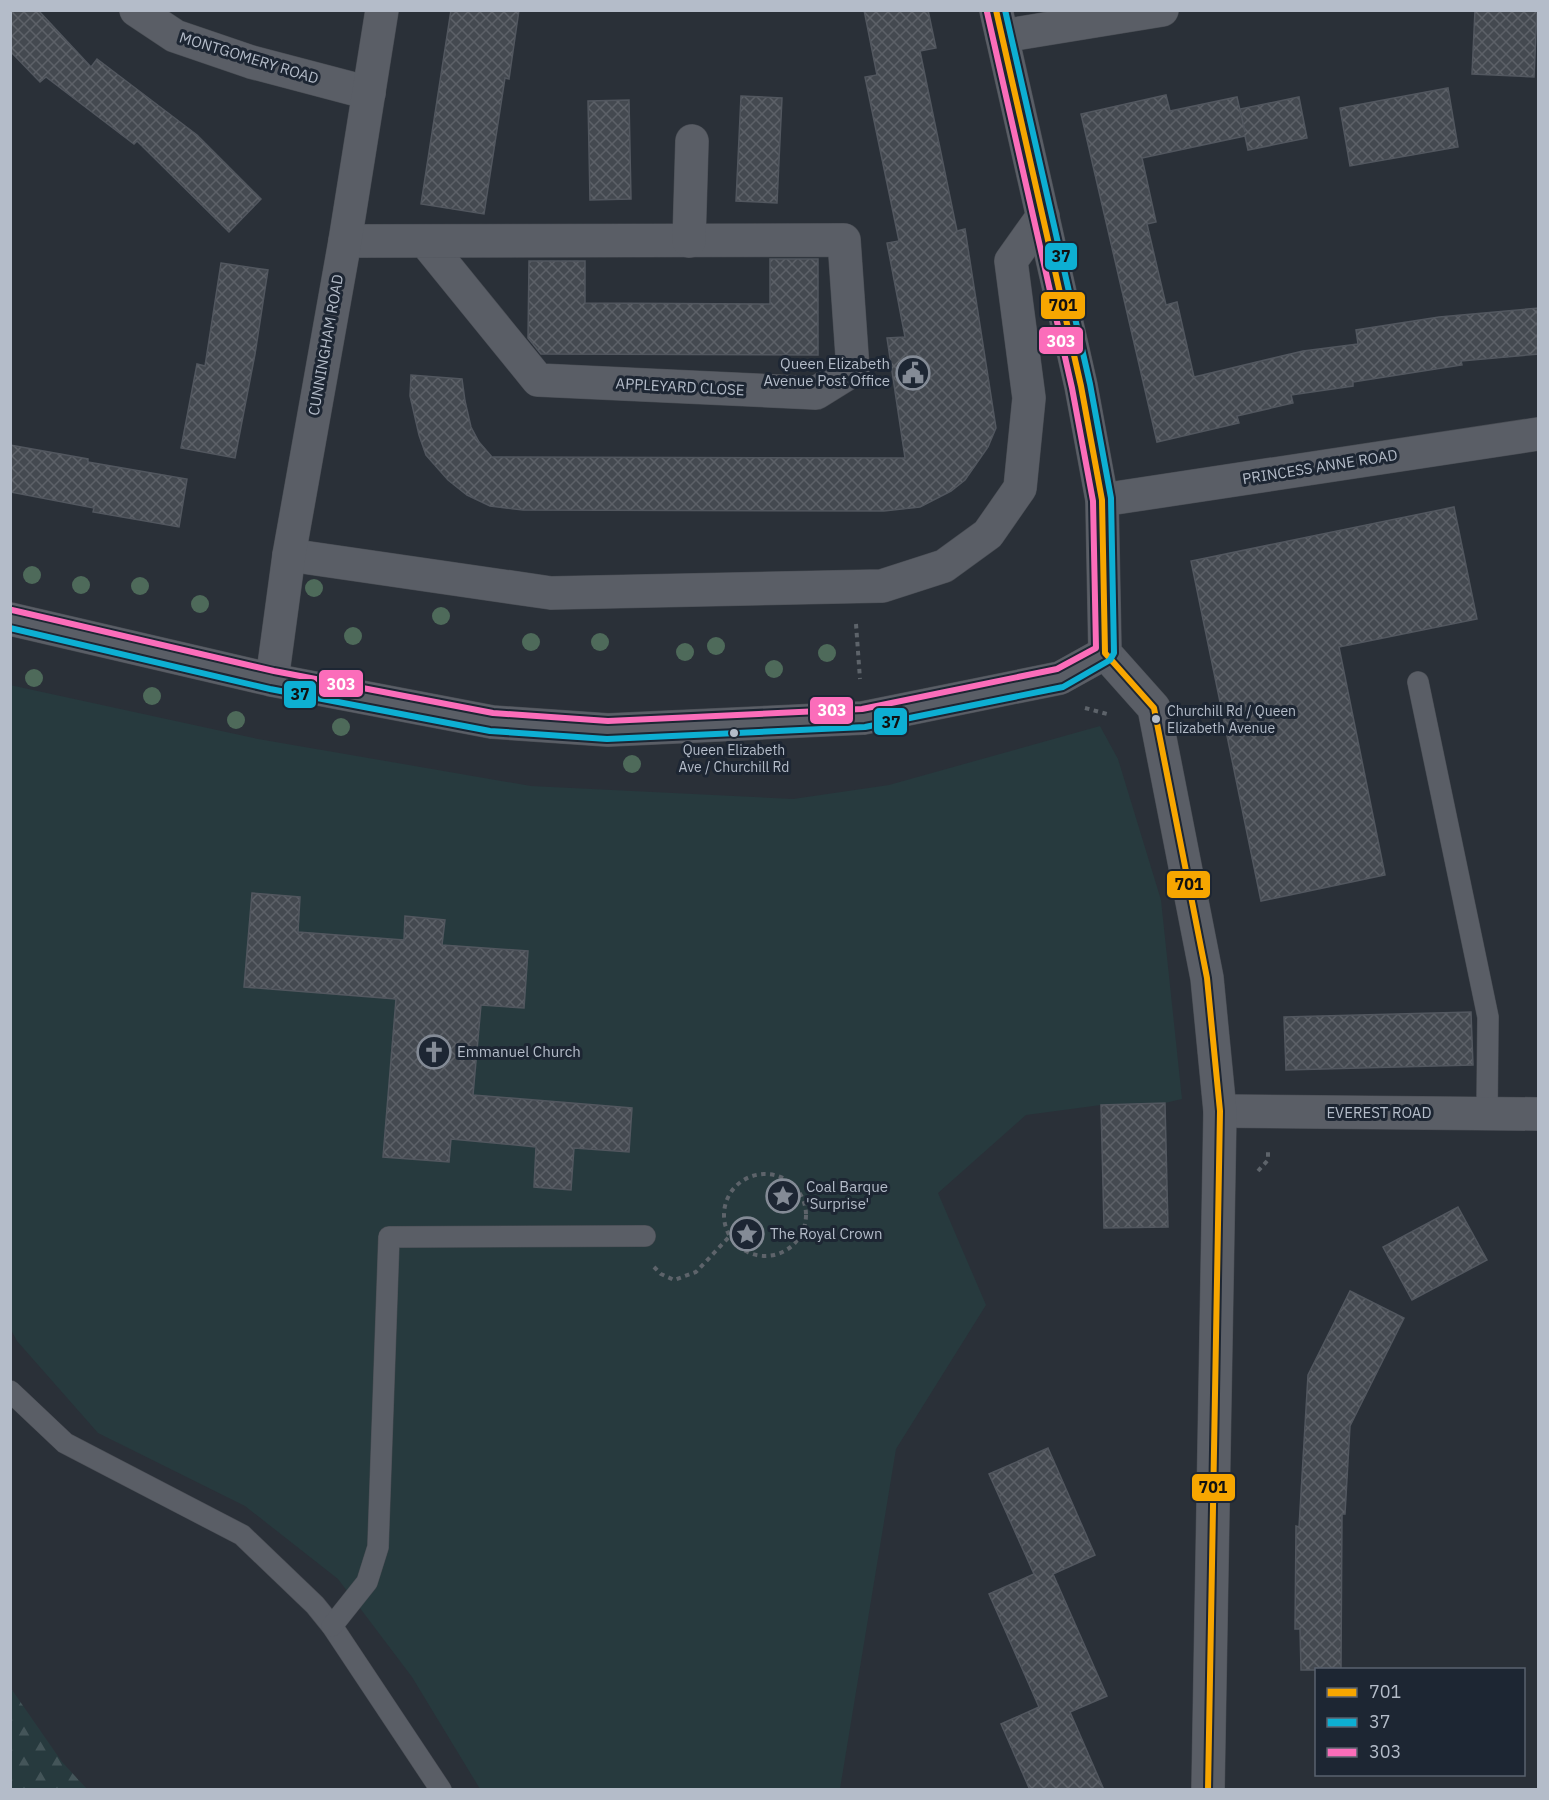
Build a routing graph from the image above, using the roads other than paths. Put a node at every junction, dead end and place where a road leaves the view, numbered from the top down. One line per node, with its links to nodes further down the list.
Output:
1 (136, 10): 5 (street, MONTGOMERY ROAD)
2 (382, 10): 5 (street, CUNNINGHAM ROAD)
3 (1162, 10): 4 (street)
4 (999, 23): 7 (street)
5 (369, 93): 8 (street, CUNNINGHAM ROAD)
6 (692, 141): 10 (street)
7 (1043, 216): 12 (street); 13 (street)
8 (345, 241): 9 (street, APPLEYARD CLOSE); 13 (street, CUNNINGHAM ROAD)
9 (425, 241): 10 (street, APPLEYARD CLOSE); 10 (street, APPLEYARD CLOSE)
10 (689, 241)
11 (1539, 434): 12 (street, PRINCESS ANNE ROAD)
12 (1102, 500): 15 (street)
13 (289, 555): 16 (street, CUNNINGHAM ROAD)
14 (10, 620): 16 (street)
15 (1105, 653): 16 (street); 18 (street)
16 (272, 681)
17 (1418, 682): 19 (lane)
18 (1220, 1111): 19 (street, EVEREST ROAD); 25 (street)
19 (1487, 1113): 20 (street, EVEREST ROAD)
20 (1539, 1114)
21 (645, 1236): 23 (lane)
22 (10, 1391): 23 (lane)
23 (332, 1626): 24 (lane)
24 (441, 1790)
25 (1208, 1790)

